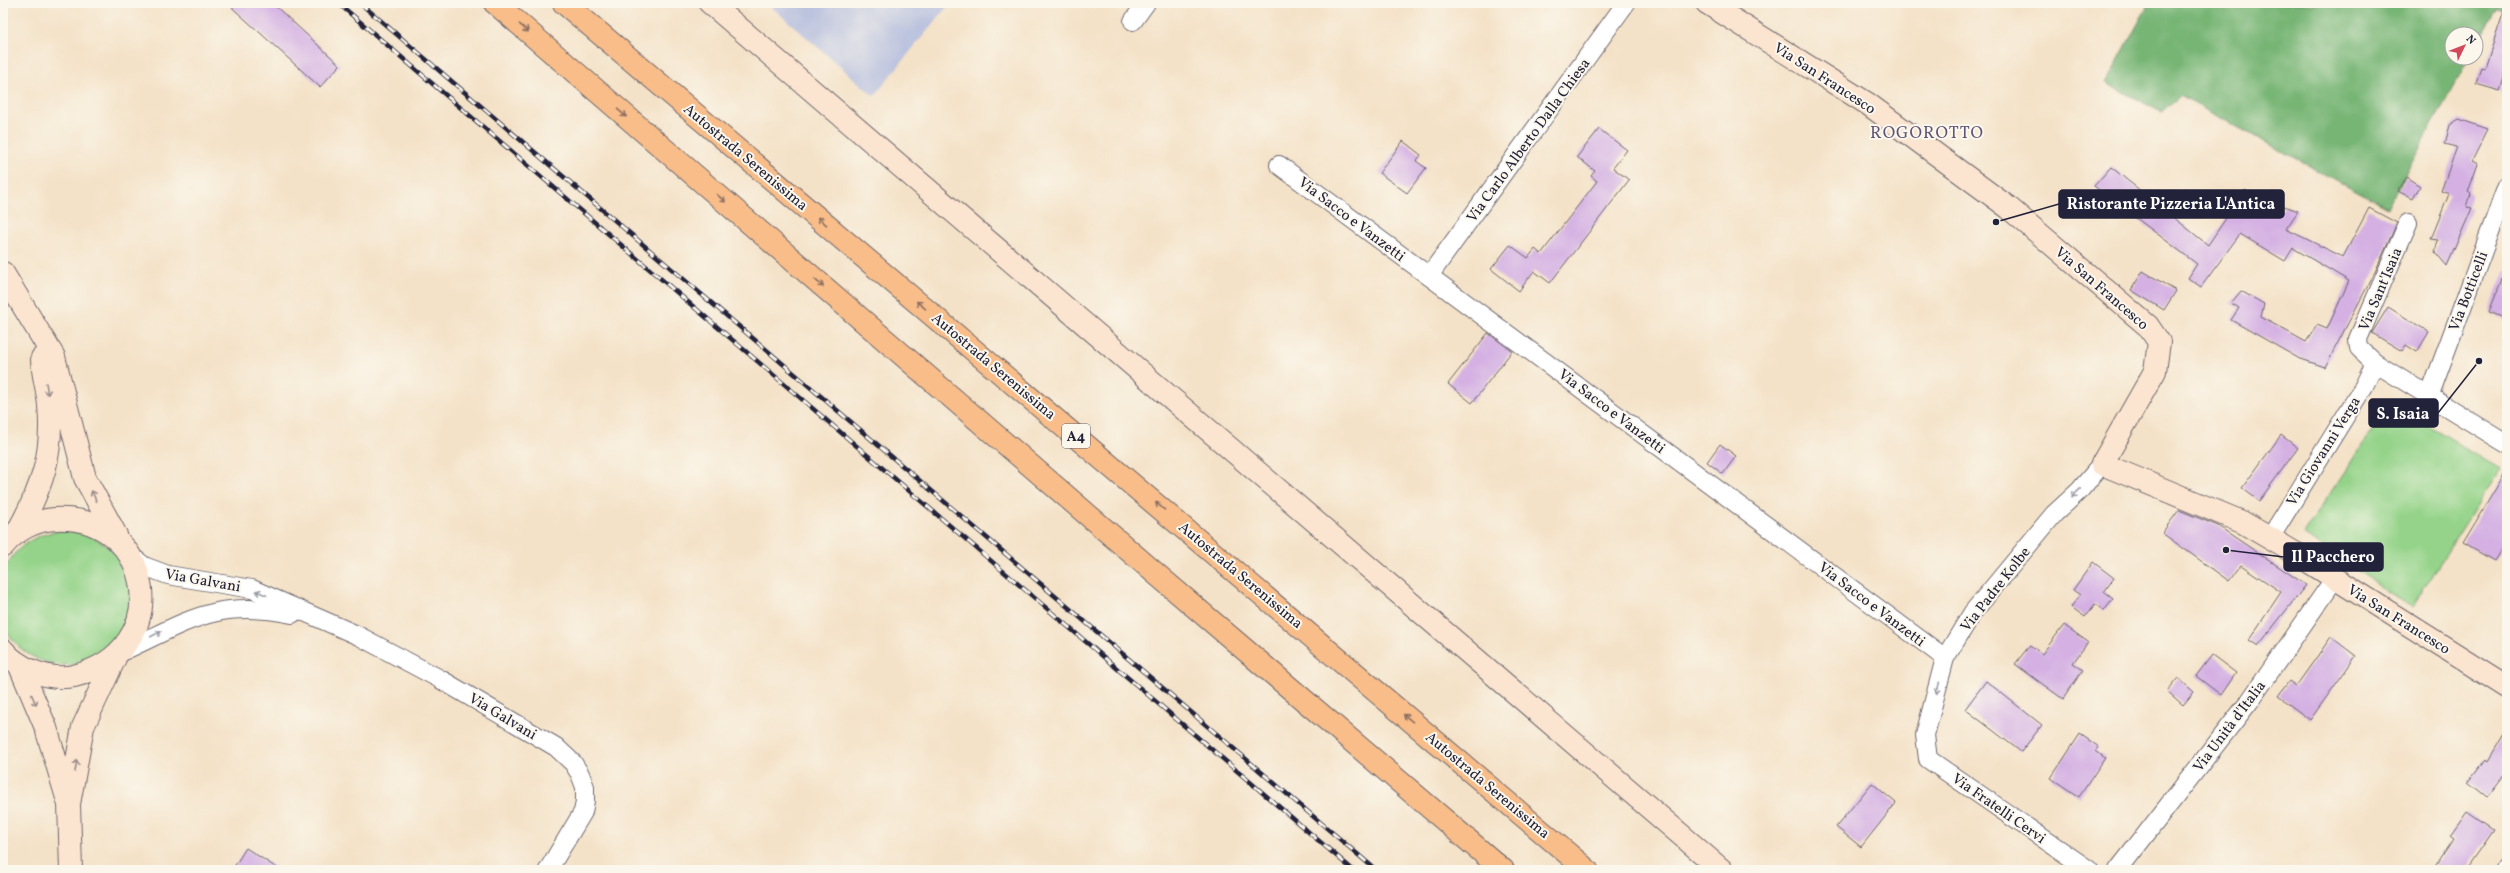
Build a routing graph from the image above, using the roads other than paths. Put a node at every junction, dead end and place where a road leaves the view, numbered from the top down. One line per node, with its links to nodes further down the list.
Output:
1 (494, 3): 33 (highway, one-way to 33)
2 (564, 3): 34 (highway, Autostrada Serenissima / A4, one-way to 2)
3 (1146, 3): 7 (street)
4 (1626, 3): 13 (street, Via Carlo Alberto Dalla Chiesa)
5 (1707, 3): 18 (street, Via San Francesco)
6 (714, 7): 35 (street)
7 (1132, 21)
8 (1279, 165): 13 (street, Via Sacco e Vanzetti)
9 (2507, 186): 11 (street, Via Botticelli)
10 (2408, 223): 15 (street, Via Sant'Isaia)
11 (2500, 230): 16 (street, Via Botticelli)
12 (3, 273): 14 (street)
13 (1429, 276): 26 (street, Via Sacco e Vanzetti)
14 (42, 337): 19 (street, one-way to 19); 21 (street, one-way to 14)
15 (2375, 363): 16 (street, Via Sant'Isaia); 20 (street, Via Giovanni Verga)
16 (2428, 397): 17 (street, Via Sant'Isaia)
17 (2507, 444)
18 (2102, 464): 20 (street, Via San Francesco); 26 (street, Via Padre Kolbe, one-way to 26)
19 (9, 538): 21 (street)
20 (2270, 538): 22 (street, Via San Francesco)
21 (125, 549): 23 (street, Via Galvani, one-way to 21); 24 (street)
22 (2335, 578): 27 (street, Via San Francesco); 37 (street, Via Unità d'Italia)
23 (322, 620): 24 (street, Via Galvani, one-way to 23); 32 (street, Via Galvani)
24 (118, 654): 25 (street); 29 (street, one-way to 24)
25 (11, 657): 29 (street, one-way to 29)
26 (1945, 658): 28 (street, Via Padre Kolbe, one-way to 28)
27 (2507, 687)
28 (1925, 735): 36 (street, Via Fratelli Cervi)
29 (69, 804): 31 (street)
30 (2507, 866): 38 (street)
31 (71, 870)
32 (548, 870)
33 (1503, 870)
34 (1587, 870)
35 (1722, 870)
36 (2089, 870)
37 (2118, 870)
38 (2504, 870)

